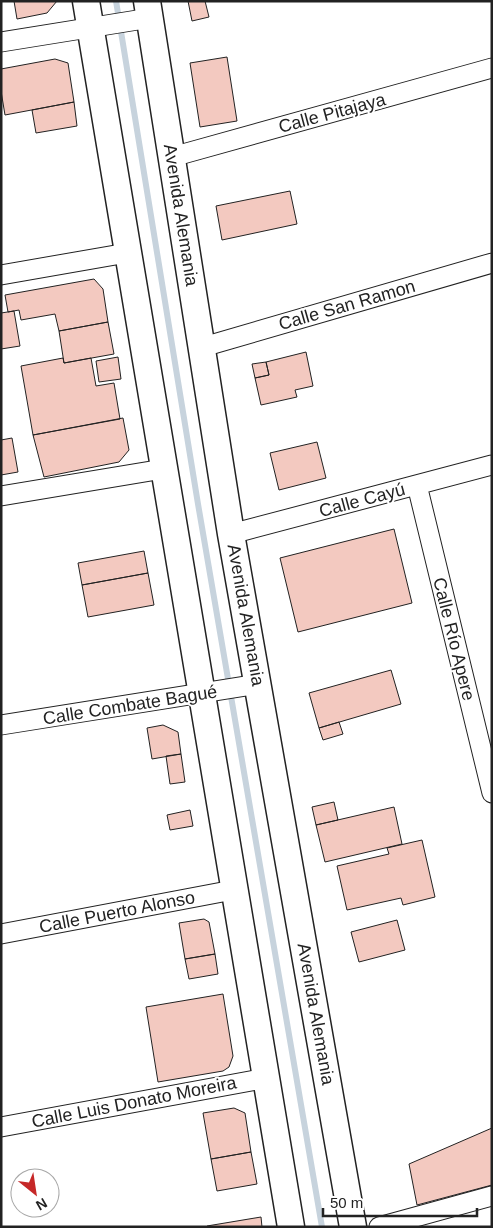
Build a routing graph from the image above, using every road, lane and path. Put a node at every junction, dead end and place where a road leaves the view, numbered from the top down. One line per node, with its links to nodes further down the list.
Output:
1 (86, 1): 3 (main road)
2 (145, 13): 3 (street); 6 (main road, Avenida Alemania)
3 (100, 25): 4 (street); 7 (main road)
4 (1, 42)
5 (492, 68): 6 (street, Calle Pitajaya)
6 (172, 157): 10 (main road, Avenida Alemania)
7 (126, 253): 9 (street); 12 (main road)
8 (492, 263): 10 (street, Calle San Ramon)
9 (1, 275)
10 (203, 347): 15 (main road, Avenida Alemania)
11 (492, 465): 13 (street, Calle Cayú)
12 (163, 469): 14 (street); 17 (main road)
13 (417, 485): 15 (street, Calle Cayú); 19 (street, Calle Río Apere)
14 (1, 496)
15 (232, 534): 16 (main road, Avenida Alemania)
16 (253, 685): 17 (street, Calle Combate Bagué); 26 (main road, Avenida Alemania)
17 (208, 693): 18 (street, Calle Combate Bagué); 20 (main road)
18 (1, 725)
19 (492, 794)
20 (233, 890): 21 (street, Calle Puerto Alonso); 22 (main road)
21 (1, 934)
22 (267, 1078): 23 (street, Calle Luis Donato Moreira); 25 (main road)
23 (1, 1127)
24 (492, 1196): 27 (street)
25 (291, 1227)
26 (353, 1227)
27 (379, 1227)

